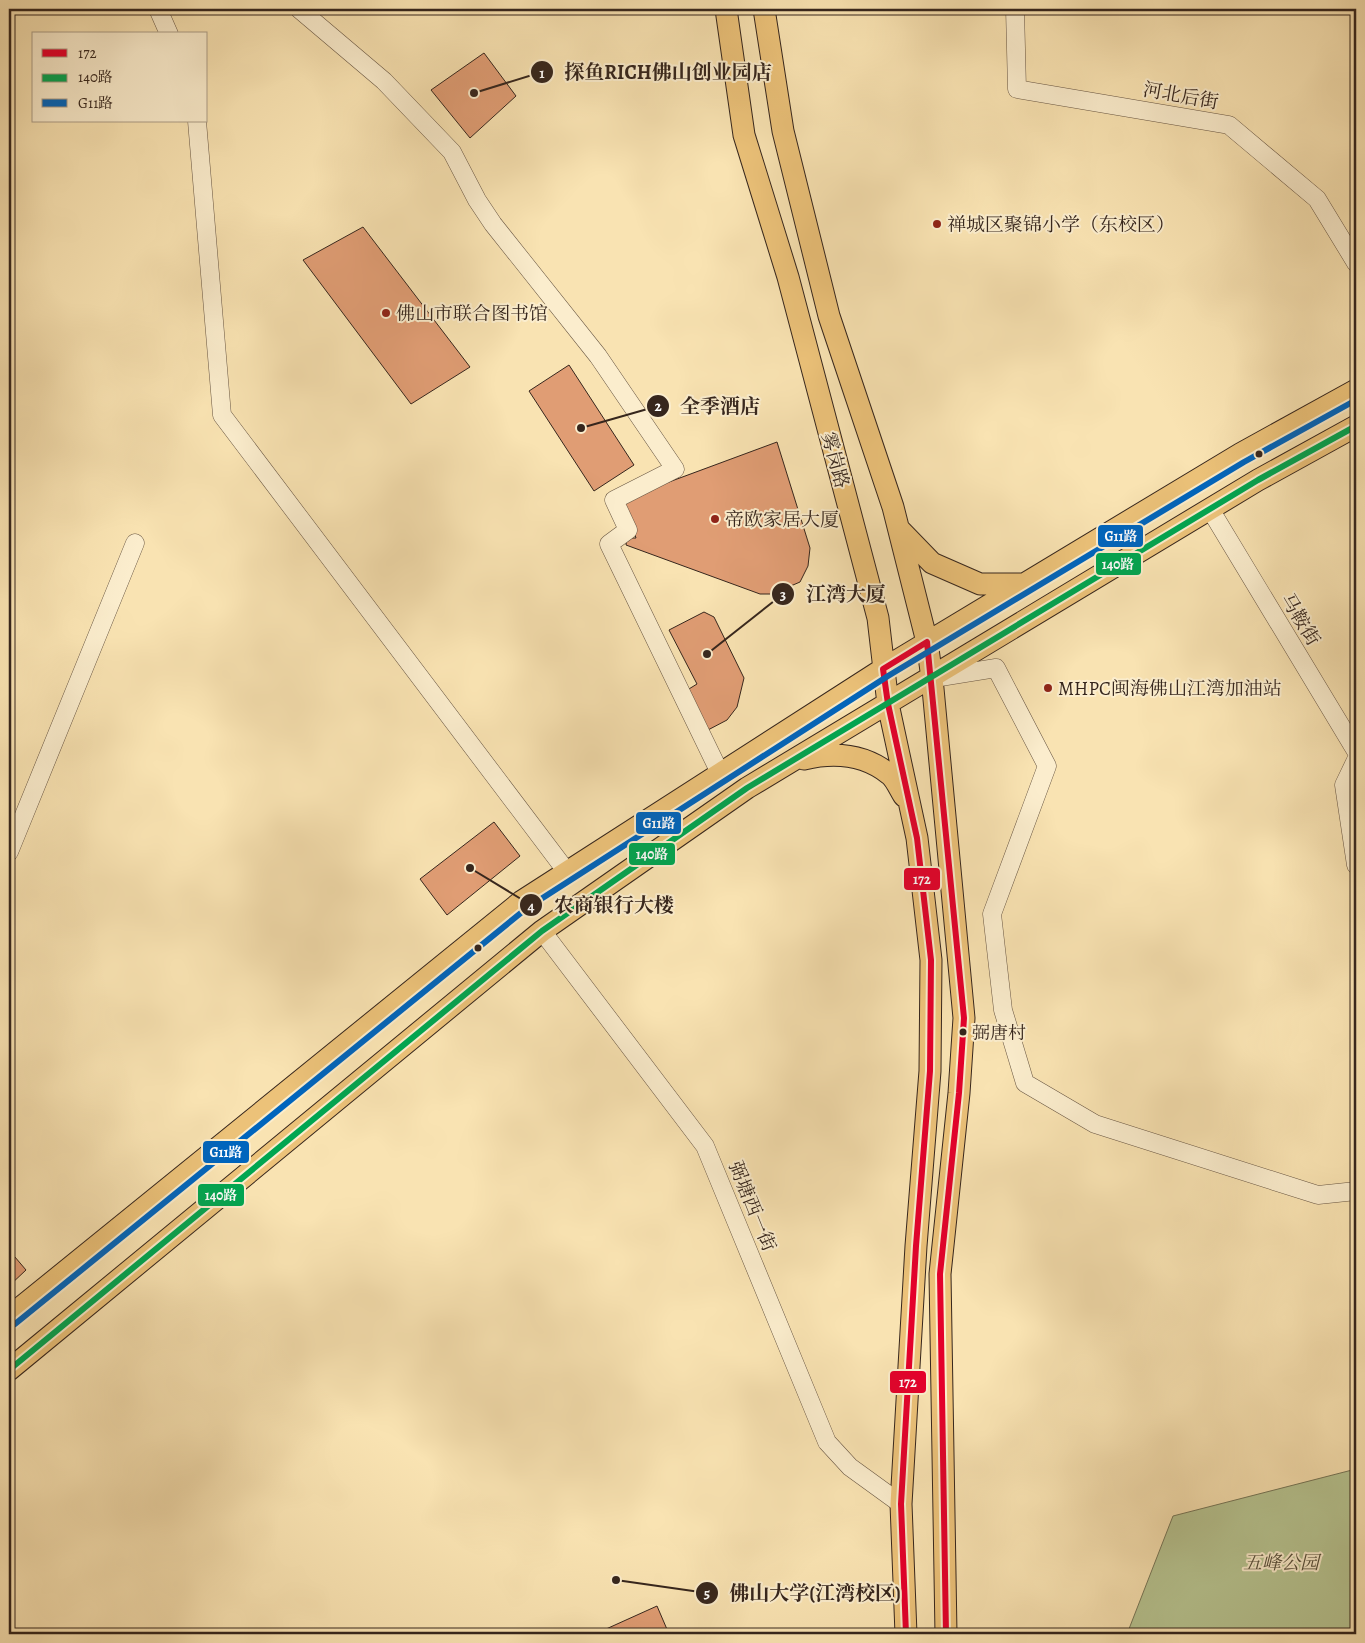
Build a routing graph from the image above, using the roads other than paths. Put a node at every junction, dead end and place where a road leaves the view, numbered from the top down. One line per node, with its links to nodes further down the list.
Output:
1 (158, 9): 6 (street)
2 (299, 9): 22 (street)
3 (726, 9): 16 (main road, 雾岗路)
4 (764, 9): 12 (main road, 雾岗路)
5 (1015, 9): 8 (street, 河北后街)
6 (168, 32)
7 (198, 122): 26 (street)
8 (1356, 264)
9 (1356, 390): 14 (main road)
10 (1356, 426): 11 (main road)
11 (1210, 509): 17 (main road); 19 (street, 马鞍街)
12 (898, 529): 14 (main road); 15 (main road, 雾岗路)
13 (135, 543): 24 (street)
14 (1023, 584): 15 (main road)
15 (927, 642): 16 (main road); 17 (main road, 雾岗路)
16 (883, 669): 18 (main road, 雾岗路); 22 (main road)
17 (932, 678): 18 (main road); 28 (street); 33 (main road, 雾岗路)
18 (888, 704): 21 (main road); 23 (main road, 雾岗路)
19 (1356, 751)
20 (1356, 760): 25 (street)
21 (792, 761): 23 (main road); 27 (main road)
22 (720, 773): 26 (main road)
23 (911, 808): 31 (main road, 雾岗路)
24 (9, 852)
25 (1356, 865)
26 (567, 872): 29 (main road)
27 (542, 931): 30 (main road); 31 (street, 弼塘西一街)
28 (1356, 1190)
29 (9, 1317)
30 (9, 1370)
31 (900, 1504): 32 (main road, 雾岗路)
32 (906, 1634)
33 (946, 1634)

